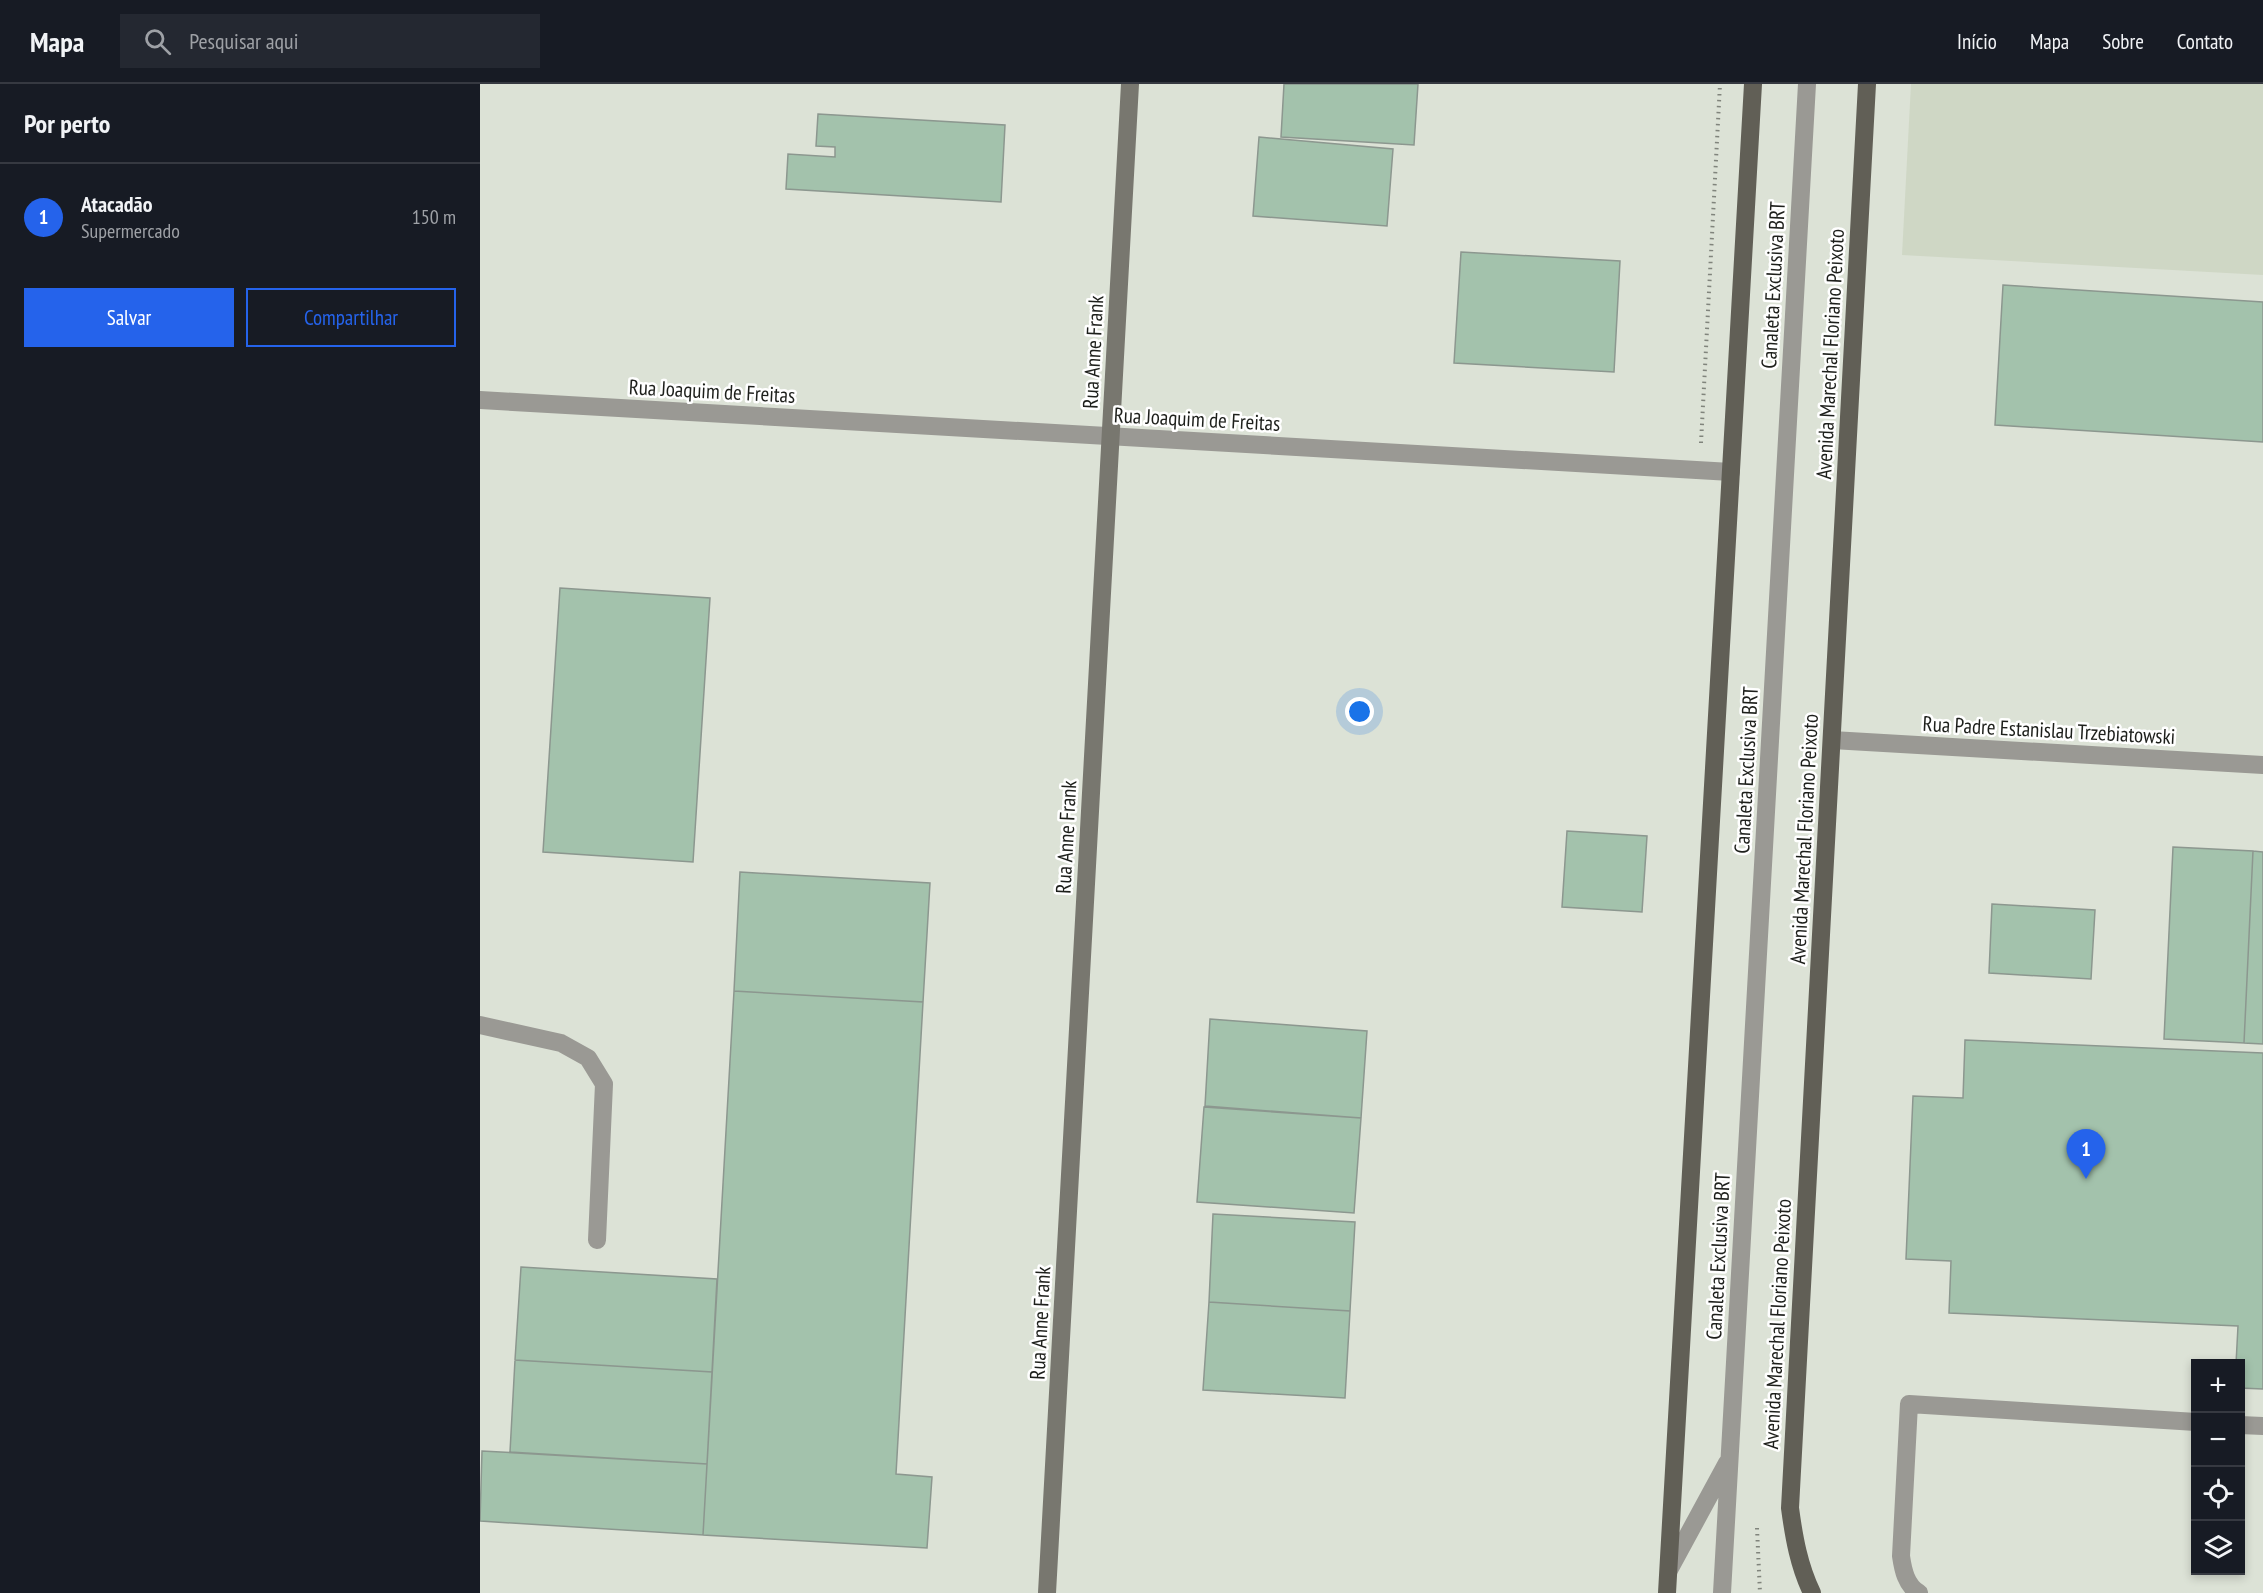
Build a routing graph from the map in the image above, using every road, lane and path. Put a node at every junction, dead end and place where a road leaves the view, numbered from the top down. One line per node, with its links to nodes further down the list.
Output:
1 (1130, 84): 8 (main road, Rua Anne Frank)
2 (1720, 84): 7 (path)
3 (1753, 84): 9 (main road)
4 (1807, 84): 17 (street, Canaleta Exclusiva BRT)
5 (1867, 84): 10 (main road, Avenida Marechal Floriano Peixoto)
6 (480, 400): 8 (street, Rua Joaquim de Freitas)
7 (1701, 420)
8 (1111, 437): 9 (street, Rua Joaquim de Freitas); 20 (main road, Rua Anne Frank)
9 (1731, 472): 19 (main road)
10 (1832, 740): 11 (street, Rua Padre Estanislau Trzebiatowski); 24 (main road, Avenida Marechal Floriano Peixoto)
11 (2263, 765)
12 (480, 1025): 13 (street)
13 (597, 1240)
14 (2191, 1422): 25 (street)
15 (2245, 1425): 16 (street)
16 (2263, 1426)
17 (1729, 1459): 19 (street, Canaleta Exclusiva BRT); 22 (street, Canaleta Exclusiva BRT)
18 (1756, 1521): 23 (path)
19 (1669, 1570): 21 (main road)
20 (1047, 1593)
21 (1667, 1593)
22 (1722, 1593)
23 (1760, 1593)
24 (1812, 1593)
25 (1919, 1593)

